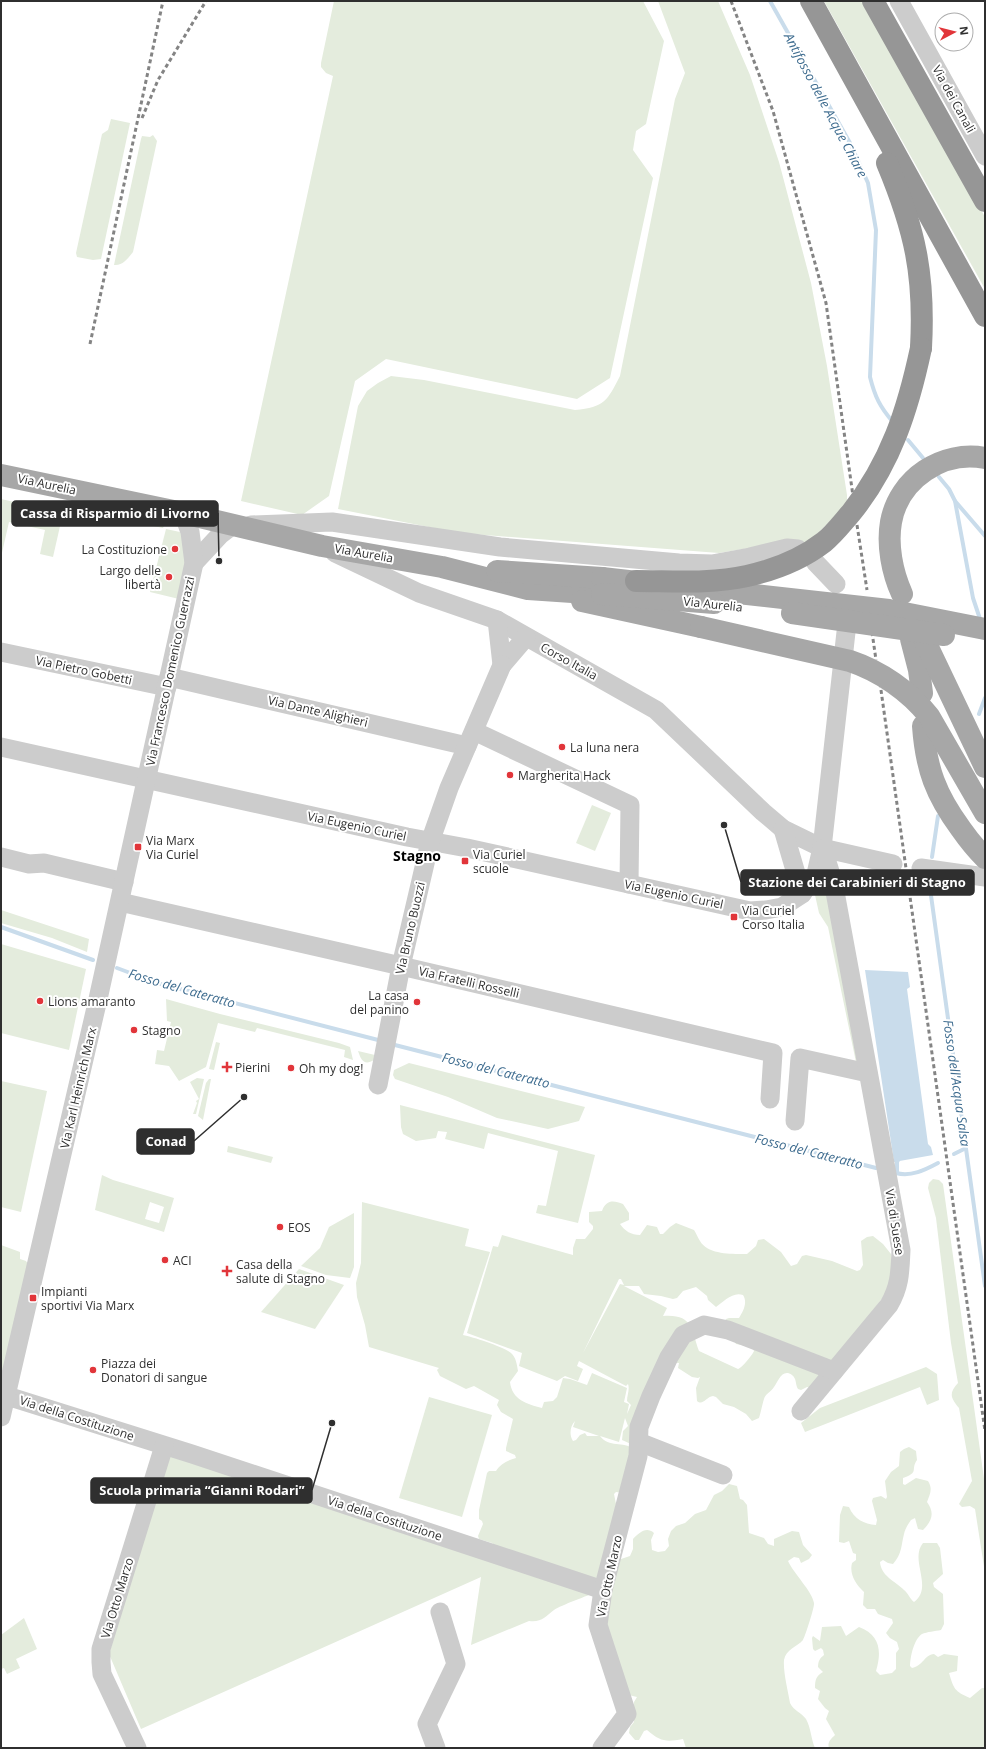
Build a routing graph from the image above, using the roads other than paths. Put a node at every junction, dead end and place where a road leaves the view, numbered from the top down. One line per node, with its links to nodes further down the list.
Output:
1 (811, 1): 4 (highway)
2 (873, 1): 6 (highway)
3 (899, 1): 5 (street, Via dei Canali)
4 (859, 85): 7 (highway); 17 (highway, bridge)
5 (985, 156)
6 (985, 201)
7 (985, 316)
8 (985, 458): 21 (main road)
9 (1, 475): 10 (main road, Via Aurelia)
10 (183, 513): 11 (main road, Via Aurelia); 15 (street, Via Francesco Domenico Guerrazzi)
11 (236, 525): 12 (main road, Via Aurelia); 13 (street); 15 (street, Via Francesco Domenico Guerrazzi)
12 (322, 546): 16 (main road, Via Aurelia); 23 (street, Corso Italia)
13 (798, 549)
14 (815, 562): 18 (street)
15 (194, 563): 30 (street, Via Francesco Domenico Guerrazzi)
16 (442, 567): 19 (main road, Via Aurelia); 20 (main road, Via Aurelia)
17 (636, 582): 19 (main road, Via Aurelia, bridge); 21 (main road, Via Aurelia, bridge)
18 (836, 584)
19 (602, 586): 20 (main road, Via Aurelia); 26 (main road, Via Aurelia, bridge)
20 (528, 589): 37 (main road, bridge)
21 (895, 602): 22 (main road, bridge); 24 (main road, Via Aurelia, bridge)
22 (985, 616)
23 (497, 620): 25 (street, Corso Italia); 28 (street, Via Bruno Buozzi)
24 (985, 629)
25 (526, 637): 28 (street, Via Bruno Buozzi); 38 (street, Corso Italia)
26 (985, 643)
27 (1, 652): 30 (street, Via Pietro Gobetti)
28 (502, 665): 33 (street, Via Bruno Buozzi)
29 (842, 669): 40 (street, Via Eugenio Curiel)
30 (168, 682): 33 (street, Via Dante Alighieri); 36 (street, Via Francesco Domenico Guerrazzi)
31 (922, 693): 35 (main road)
32 (923, 726): 42 (main road)
33 (471, 739): 39 (street, Via Bruno Buozzi); 47 (street, Via Dante Alighieri)
34 (1, 747): 36 (street, Via Eugenio Curiel)
35 (985, 767)
36 (147, 780): 39 (street, Via Eugenio Curiel); 46 (street, Via Karl Heinrich Marx)
37 (985, 813)
38 (783, 829): 40 (street, Corso Italia); 48 (street)
39 (430, 842): 47 (street, Via Eugenio Curiel); 50 (street, Via Bruno Buozzi)
40 (822, 848): 43 (street, Corso Italia); 48 (street, Via Eugenio Curiel); 51 (street, Via di Suese)
41 (1, 857): 46 (street)
42 (985, 858)
43 (893, 864)
44 (921, 868): 45 (street)
45 (985, 877)
46 (124, 882): 49 (street, Via Karl Heinrich Marx)
47 (629, 884): 48 (street, Via Eugenio Curiel)
48 (802, 894)
49 (120, 902): 50 (street, Via Fratelli Rosselli); 56 (street, Via Karl Heinrich Marx)
50 (401, 966): 52 (street, Via Bruno Buozzi); 53 (street, Via Fratelli Rosselli)
51 (868, 1073): 54 (street); 55 (street, Via di Suese)
52 (378, 1085)
53 (770, 1098)
54 (795, 1121)
55 (834, 1371): 57 (street, Via di Suese); 59 (street, Via Otto Marzo)
56 (3, 1395): 58 (street, Via Karl Heinrich Marx); 60 (street, Via della Costituzione)
57 (800, 1411)
58 (1, 1417)
59 (639, 1442): 61 (street); 62 (street, Via Otto Marzo)
60 (164, 1446): 62 (street, Via della Costituzione); 64 (street, Via Otto Marzo)
61 (723, 1476)
62 (603, 1590): 66 (street, Via Otto Marzo)
63 (440, 1612): 65 (street)
64 (137, 1748)
65 (436, 1748)
66 (602, 1748)

